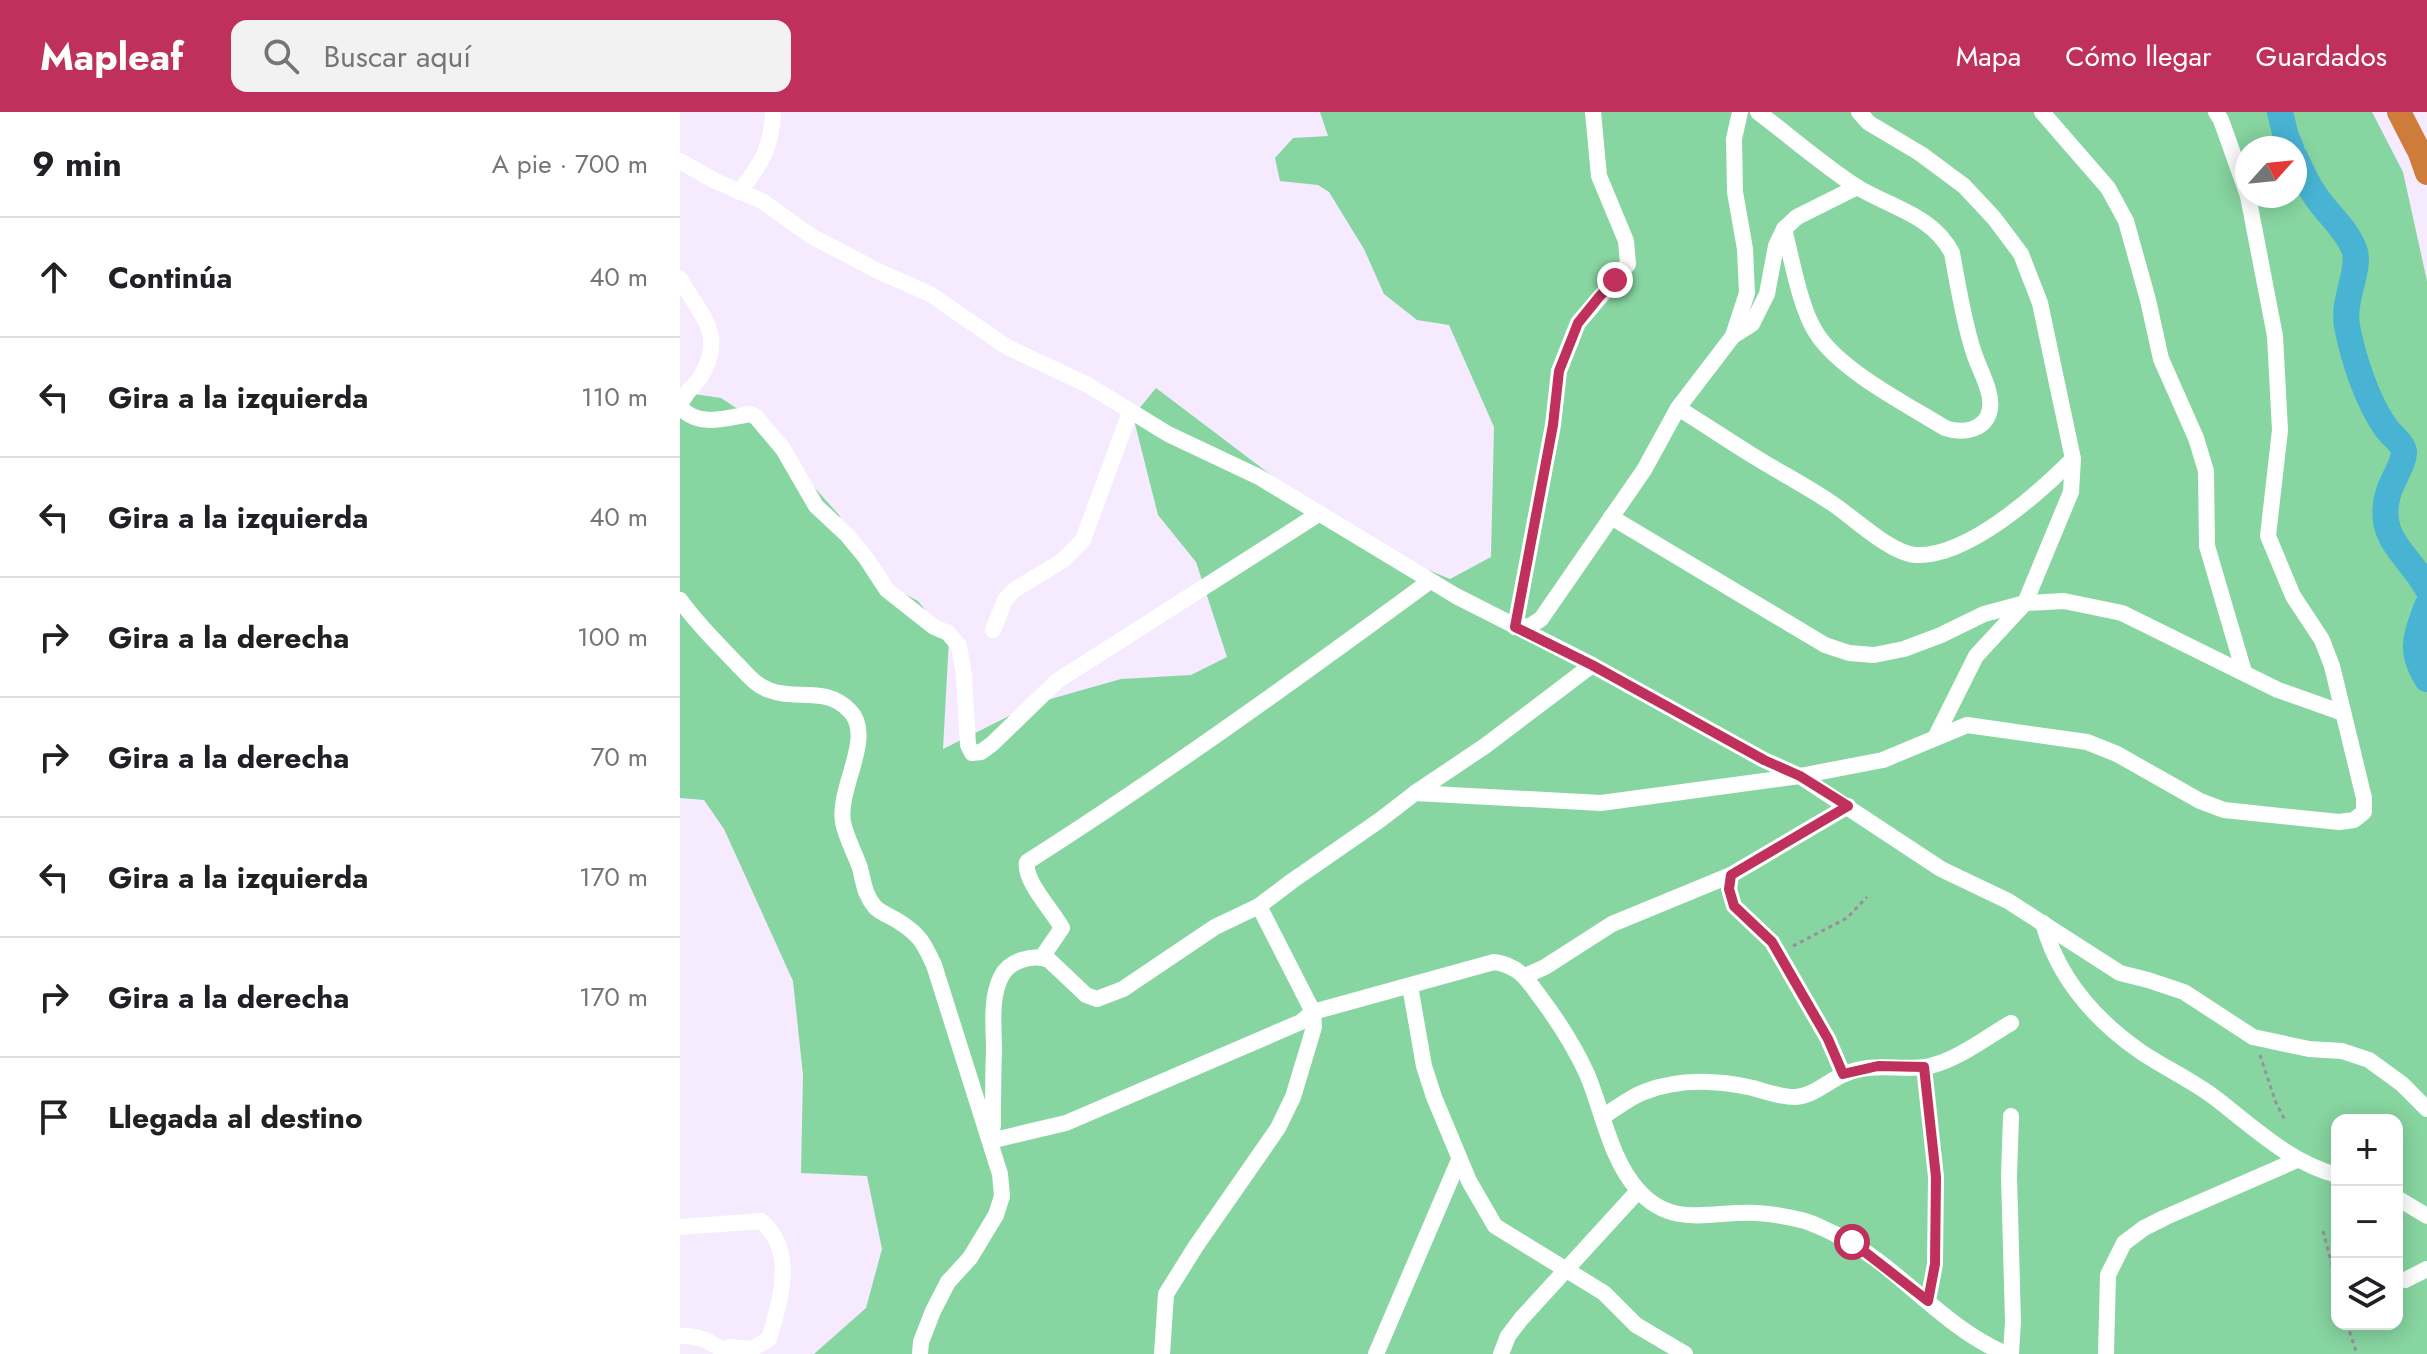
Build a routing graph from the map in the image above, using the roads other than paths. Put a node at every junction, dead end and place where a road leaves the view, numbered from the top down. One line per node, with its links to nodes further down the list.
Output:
1 (773, 112): 13 (street)
2 (1593, 112): 26 (street)
3 (1740, 112): 17 (street)
4 (1758, 112): 12 (street)
5 (1859, 112): 20 (street)
6 (2042, 112): 29 (street)
7 (2216, 112): 9 (street)
8 (2399, 112): 11 (highway)
9 (2235, 160)
10 (680, 161): 13 (street)
11 (2427, 173)
12 (1857, 187): 15 (street); 15 (street)
13 (739, 192): 19 (street)
14 (2250, 208): 30 (street)
15 (1784, 229): 17 (street)
16 (680, 279): 21 (street)
17 (1733, 336): 18 (street)
18 (1678, 408): 20 (street); 22 (street)
19 (1130, 412): 21 (street); 27 (street)
20 (2073, 459): 25 (street)
21 (1320, 513): 23 (street)
22 (1611, 517): 25 (street); 26 (street)
23 (1430, 581): 26 (street); 38 (street)
24 (680, 600): 48 (street)
25 (2025, 603): 29 (street); 31 (street)
26 (1515, 627): 28 (street)
27 (993, 630)
28 (1592, 665): 32 (street); 33 (street)
29 (2244, 672): 30 (street)
30 (2343, 713): 31 (street)
31 (1936, 736): 32 (street)
32 (1800, 776): 33 (street); 34 (street)
33 (1415, 793): 36 (street)
34 (1848, 806): 35 (street); 37 (street)
35 (1731, 875): 39 (street); 44 (street)
36 (1259, 906): 38 (street); 41 (street)
37 (2043, 923): 45 (street); 50 (street)
38 (1042, 957): 48 (street)
39 (1525, 976): 40 (street); 47 (street)
40 (1410, 986): 41 (street); 49 (street)
41 (1313, 1012): 48 (street); 63 (street)
42 (2011, 1023): 43 (street)
43 (1924, 1067): 44 (street); 59 (street)
44 (1843, 1074): 47 (street)
45 (2427, 1109)
46 (2011, 1116): 67 (street)
47 (1602, 1117): 52 (street)
48 (990, 1141): 62 (street)
49 (1459, 1160): 57 (street); 64 (street)
50 (2297, 1160): 51 (street); 68 (street)
51 (2331, 1173)
52 (1638, 1191): 57 (street); 59 (street)
53 (2403, 1202): 54 (street)
54 (2427, 1216)
55 (680, 1227): 61 (street)
56 (2427, 1269): 58 (street)
57 (1568, 1270): 65 (street); 66 (street)
58 (2405, 1280)
59 (1928, 1301): 67 (street)
60 (680, 1336): 61 (street)
61 (725, 1352)
62 (920, 1354)
63 (1162, 1354)
64 (1376, 1354)
65 (1501, 1354)
66 (1685, 1354)
67 (2008, 1354)
68 (2106, 1354)

